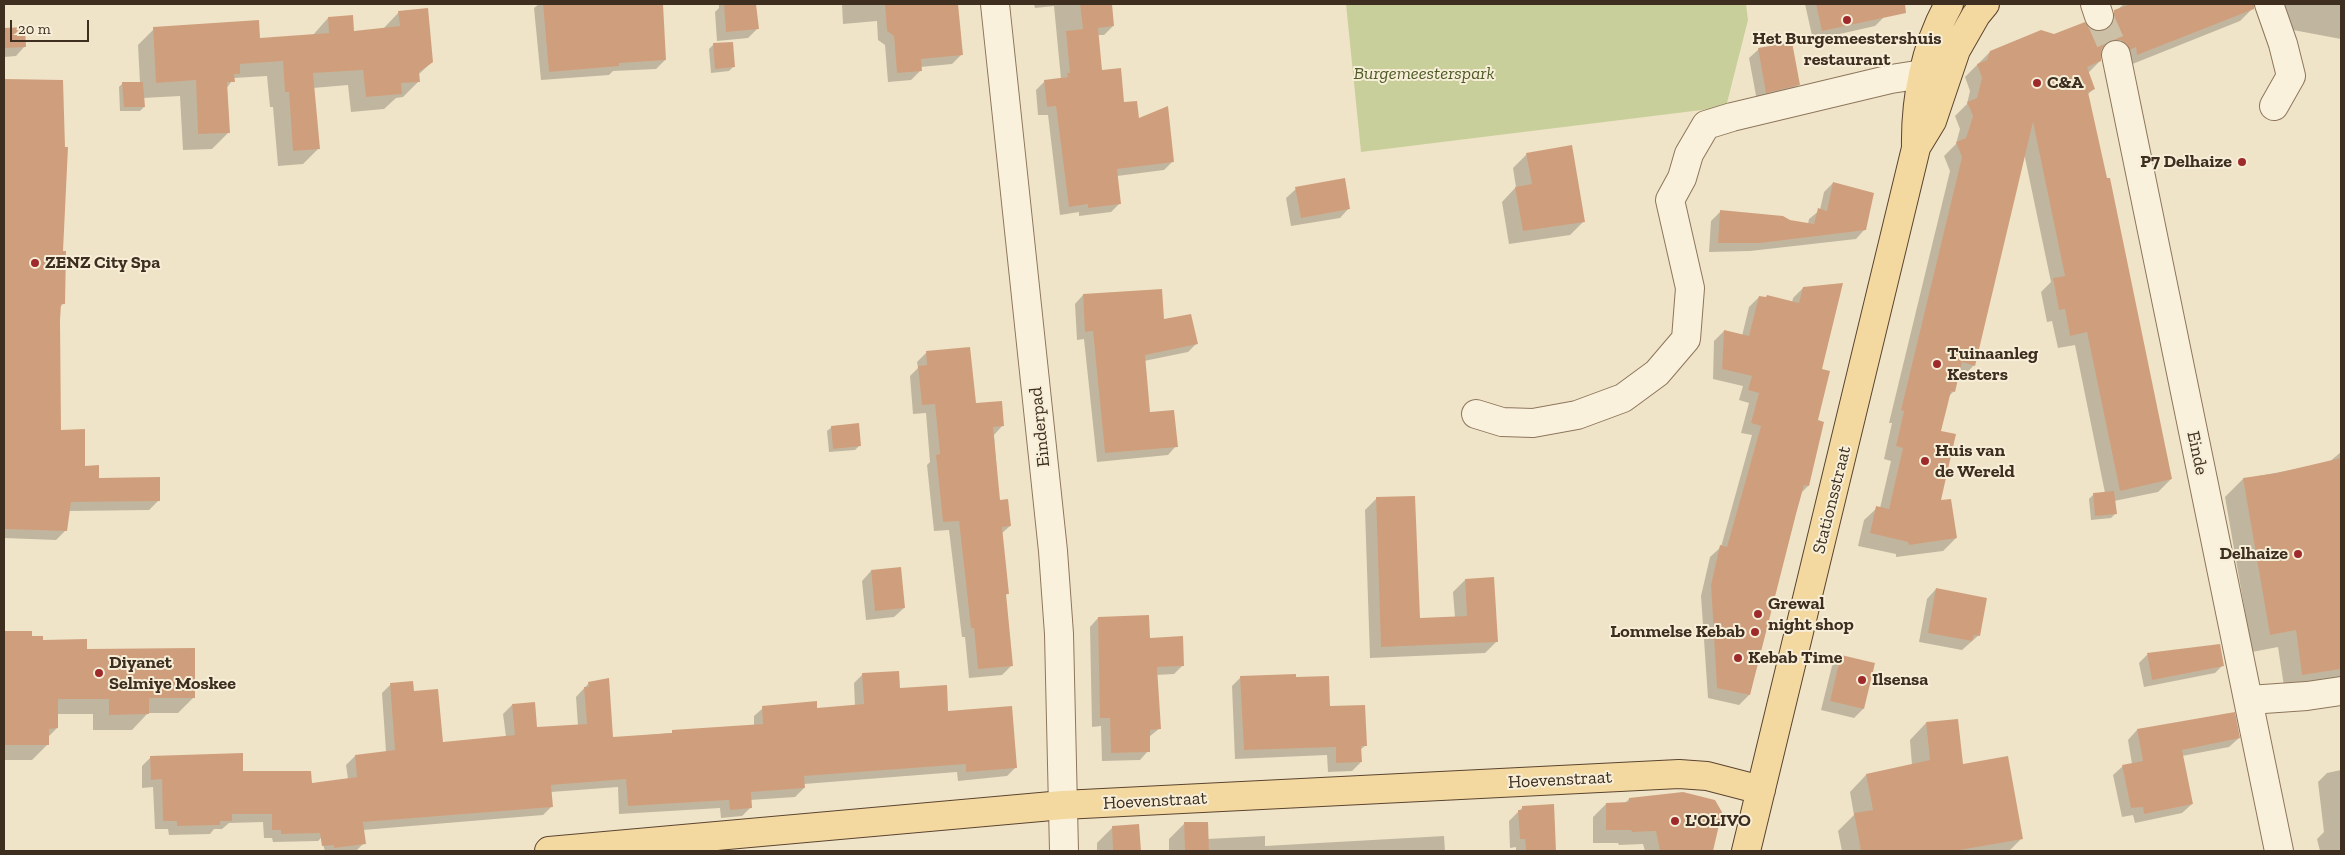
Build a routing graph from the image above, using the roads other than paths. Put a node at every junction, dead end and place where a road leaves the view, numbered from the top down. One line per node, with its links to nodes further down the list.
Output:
1 (995, 4): 12 (street, Einderpad)
2 (1949, 4): 6 (main road, Stationsstraat)
3 (1985, 4): 6 (main road, Stationsstraat)
4 (2269, 4): 7 (street)
5 (2116, 55): 10 (street, Einde)
6 (1934, 76): 8 (street); 11 (main road, Stationsstraat)
7 (2274, 106)
8 (1476, 414)
9 (2341, 691): 10 (street)
10 (2249, 700): 16 (street, Einde)
11 (1761, 790): 12 (main road, Hoevenstraat); 15 (main road, Stationsstraat)
12 (1063, 805): 13 (main road, Hoevenstraat); 14 (street, Einderpad)
13 (549, 851)
14 (1064, 851)
15 (1746, 851)
16 (2278, 851)

